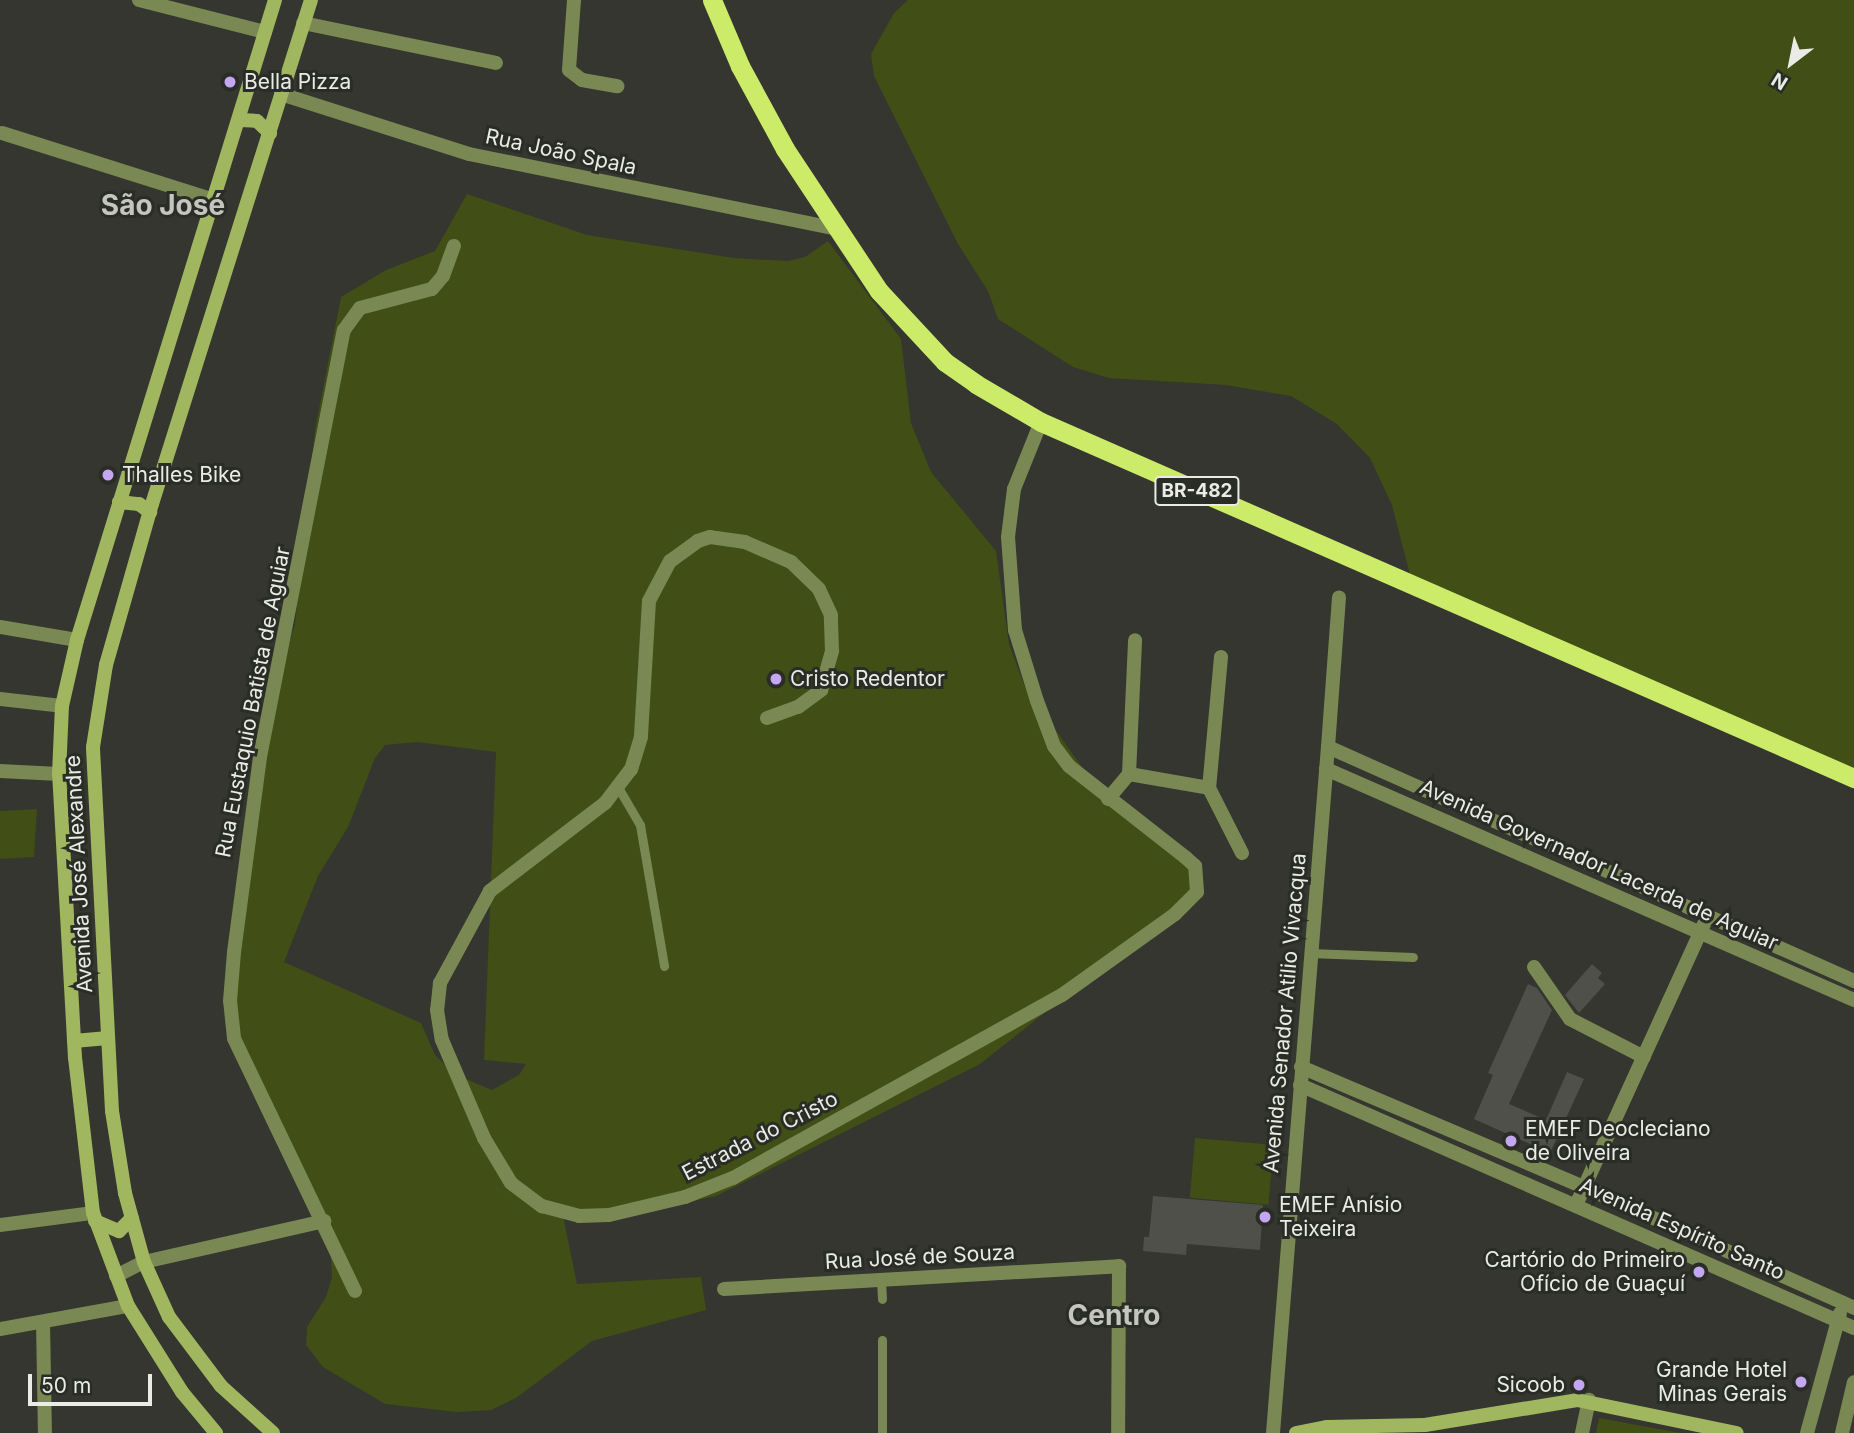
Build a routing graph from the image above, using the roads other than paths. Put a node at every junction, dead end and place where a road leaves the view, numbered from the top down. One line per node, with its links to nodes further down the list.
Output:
1 (139, 0): 7 (street)
2 (275, 0): 7 (main road)
3 (311, 0): 6 (main road, Avenida José Alexandre)
4 (574, 0): 9 (street)
5 (712, 0): 15 (highway, BR-482)
6 (303, 23): 8 (street); 10 (main road, Avenida José Alexandre)
7 (265, 32): 11 (main road)
8 (496, 64)
9 (617, 86)
10 (281, 94): 13 (main road, Avenida José Alexandre); 15 (street, Rua João Spala)
11 (240, 120): 13 (main road); 14 (main road)
12 (2, 132): 14 (street)
13 (270, 133): 19 (main road, Avenida José Alexandre)
14 (215, 200): 18 (main road)
15 (838, 229): 17 (highway, BR-482)
16 (454, 246): 55 (street, Rua Eustaquio Batista de Aguiar)
17 (1041, 422): 33 (highway, BR-482); 36 (street, Estrada do Cristo)
18 (119, 502): 19 (main road); 22 (main road)
19 (150, 512): 46 (main road, Avenida José Alexandre)
20 (1339, 597): 28 (street, Avenida Senador Atilio Vivacqua)
21 (0, 627): 22 (street)
22 (77, 640): 26 (main road)
23 (1135, 640): 32 (street)
24 (1221, 657): 34 (street)
25 (0, 699): 26 (street)
26 (62, 706): 31 (main road)
27 (767, 718): 35 (street, Estrada do Cristo)
28 (1328, 747): 29 (street, Avenida Senador Atilio Vivacqua); 38 (street, Avenida Governador Lacerda de Aguiar)
29 (1326, 769): 39 (street, Avenida Governador Lacerda de Aguiar); 40 (street, Avenida Senador Atilio Vivacqua)
30 (0, 771): 31 (street)
31 (59, 774): 47 (main road)
32 (1129, 774): 34 (street); 36 (street)
33 (1854, 778)
34 (1209, 788): 37 (street)
35 (619, 789): 36 (street, Estrada do Cristo); 42 (lane)
36 (1108, 799)
37 (1242, 853)
38 (1707, 917): 39 (street); 44 (street, Avenida Governador Lacerda de Aguiar)
39 (1700, 933): 45 (street, Avenida Governador Lacerda de Aguiar); 48 (street)
40 (1310, 953): 41 (lane); 49 (street, Avenida Senador Atilio Vivacqua)
41 (1413, 957)
42 (664, 967)
43 (1534, 967): 48 (street)
44 (1854, 981)
45 (1854, 1000)
46 (108, 1038): 47 (main road); 54 (main road, Avenida José Alexandre)
47 (74, 1041): 53 (main road)
48 (1644, 1057): 51 (street)
49 (1301, 1067): 50 (street, Avenida Senador Atilio Vivacqua); 51 (street, Avenida Espírito Santo)
50 (1300, 1085): 52 (street, Avenida Espírito Santo); 77 (street, Avenida Senador Atilio Vivacqua)
51 (1584, 1187): 52 (street); 64 (street, Avenida Espírito Santo)
52 (1576, 1205): 65 (street, Avenida Espírito Santo)
53 (94, 1217): 54 (main road); 56 (street); 58 (main road)
54 (132, 1218): 57 (main road, Avenida José Alexandre)
55 (324, 1221): 57 (street); 61 (street, Rua Eustaquio Batista de Aguiar)
56 (0, 1225)
57 (144, 1262): 58 (street); 74 (main road, Avenida José Alexandre)
58 (116, 1276): 63 (main road)
59 (881, 1280): 60 (street, Rua José de Souza); 62 (lane); 76 (street, Rua José de Souza)
60 (724, 1289)
61 (355, 1291)
62 (882, 1299)
63 (128, 1306): 66 (street); 73 (main road)
64 (1848, 1306): 65 (street)
65 (1837, 1321): 67 (street, Avenida Espírito Santo); 81 (street)
66 (43, 1322): 68 (street); 72 (street)
67 (1854, 1328)
68 (0, 1329)
69 (882, 1340): 75 (lane)
70 (1854, 1382): 82 (street)
71 (1589, 1400): 78 (main road); 79 (street); 80 (main road)
72 (46, 1433)
73 (216, 1433)
74 (273, 1433)
75 (882, 1433)
76 (1118, 1433)
77 (1273, 1433)
78 (1296, 1433)
79 (1582, 1433)
80 (1737, 1433)
81 (1807, 1433)
82 (1842, 1433)

